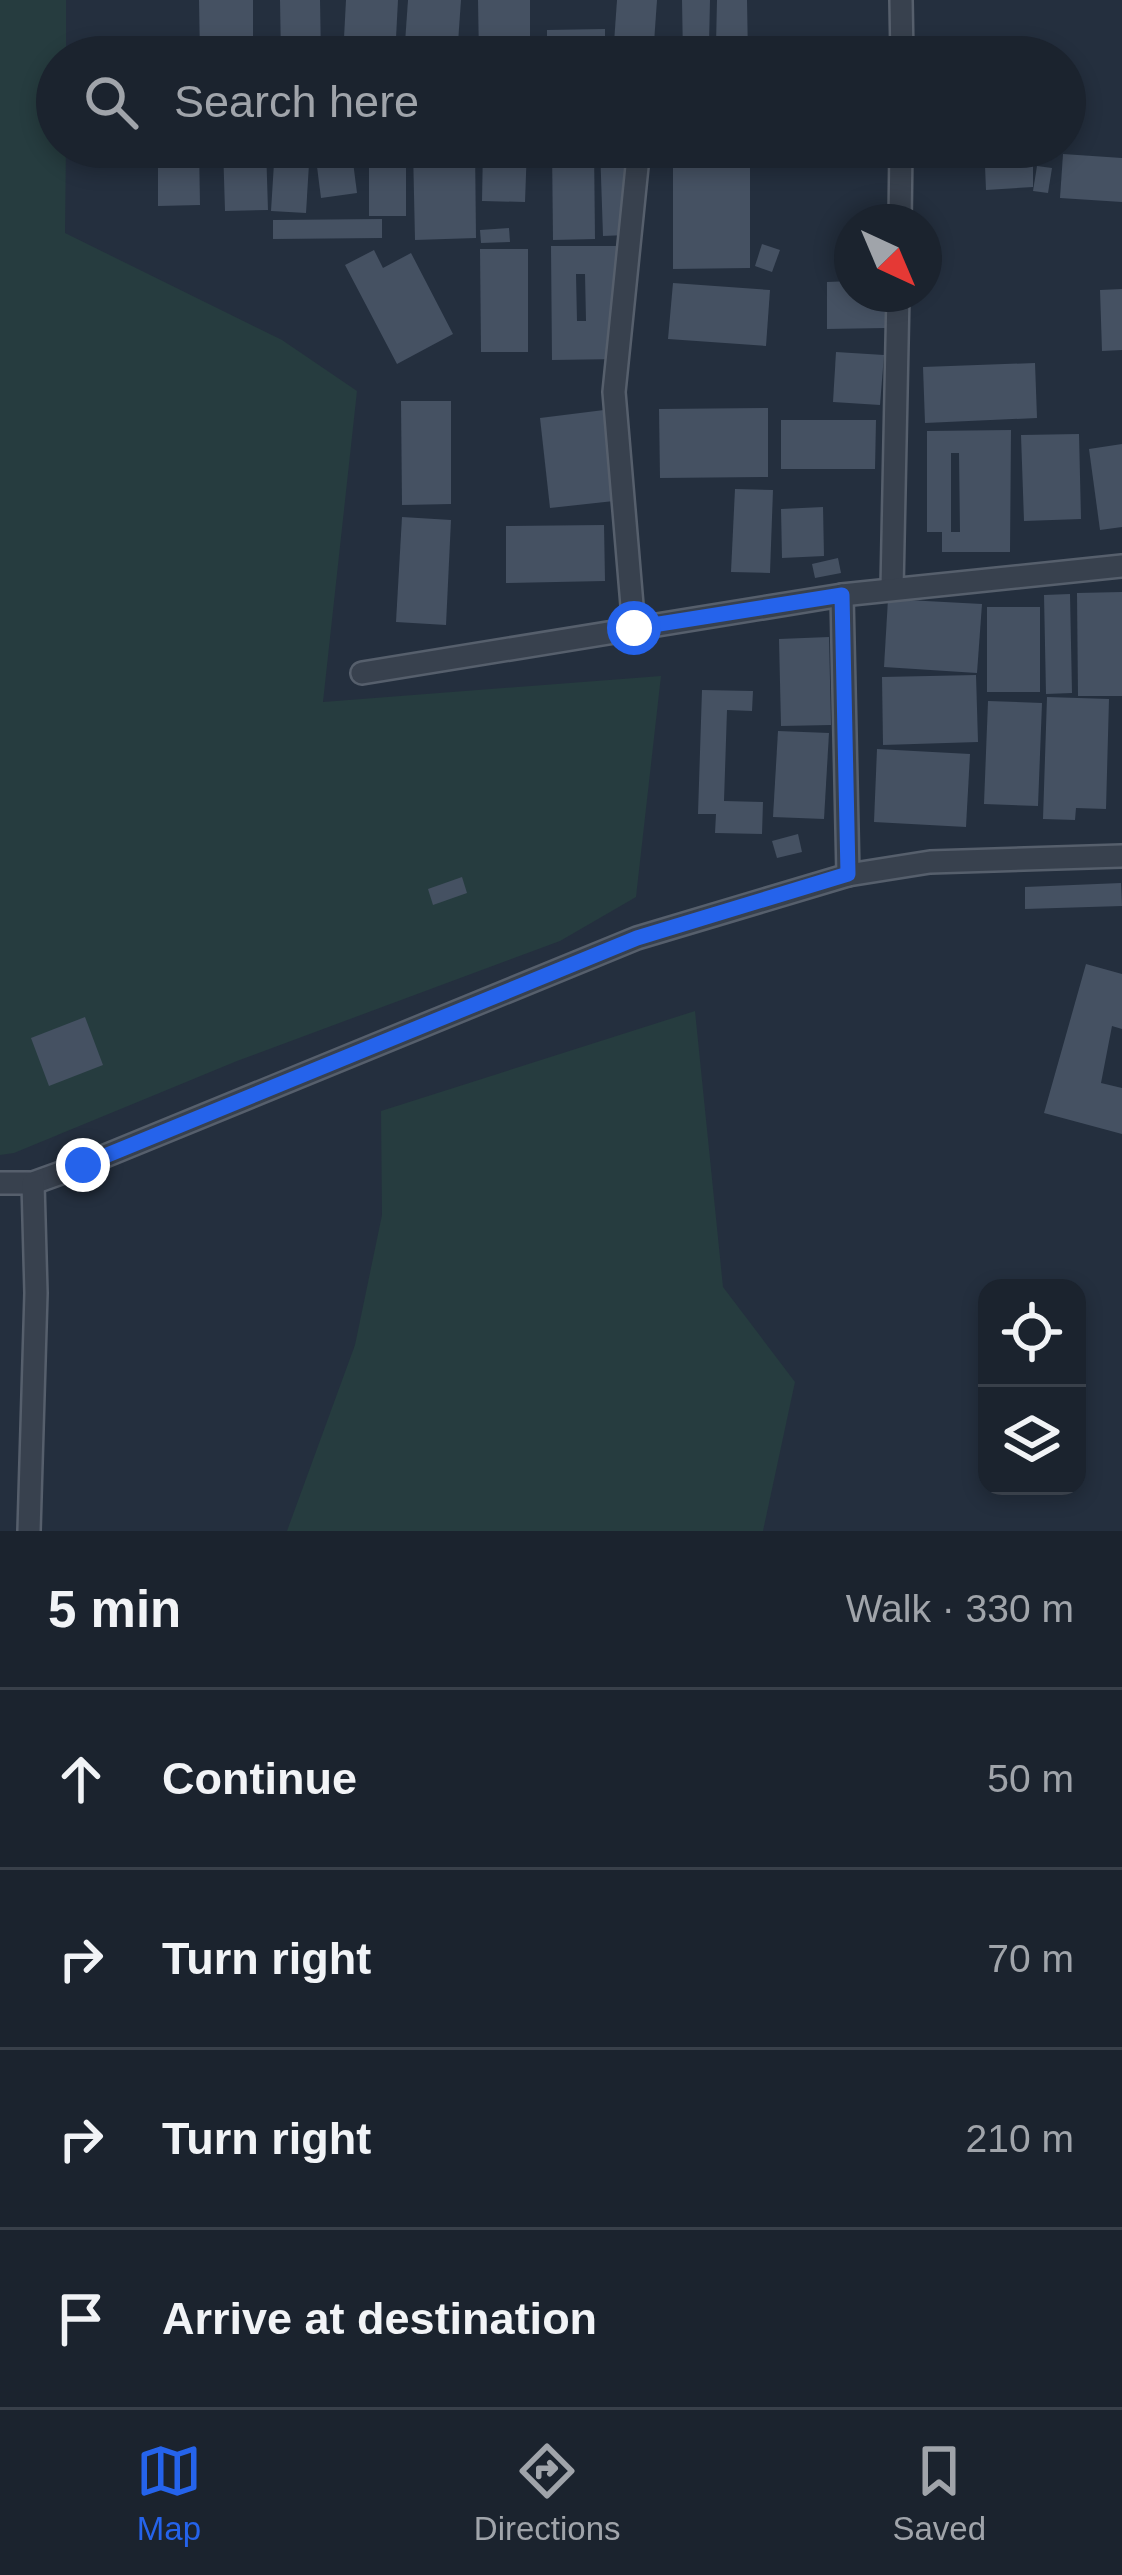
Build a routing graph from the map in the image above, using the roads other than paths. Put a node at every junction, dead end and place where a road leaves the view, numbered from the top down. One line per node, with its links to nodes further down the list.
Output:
1 (901, 0): 2 (street)
2 (902, 36)
3 (637, 168): 10 (street)
4 (901, 168): 5 (street)
5 (900, 204)
6 (898, 312): 8 (street)
7 (1122, 566): 8 (street)
8 (892, 589): 9 (street)
9 (842, 595): 10 (street); 13 (street)
10 (634, 628): 11 (street)
11 (362, 673)
12 (1122, 856): 13 (street)
13 (848, 874): 14 (street)
14 (33, 1183): 15 (street); 16 (street)
15 (0, 1184)
16 (28, 1531)

